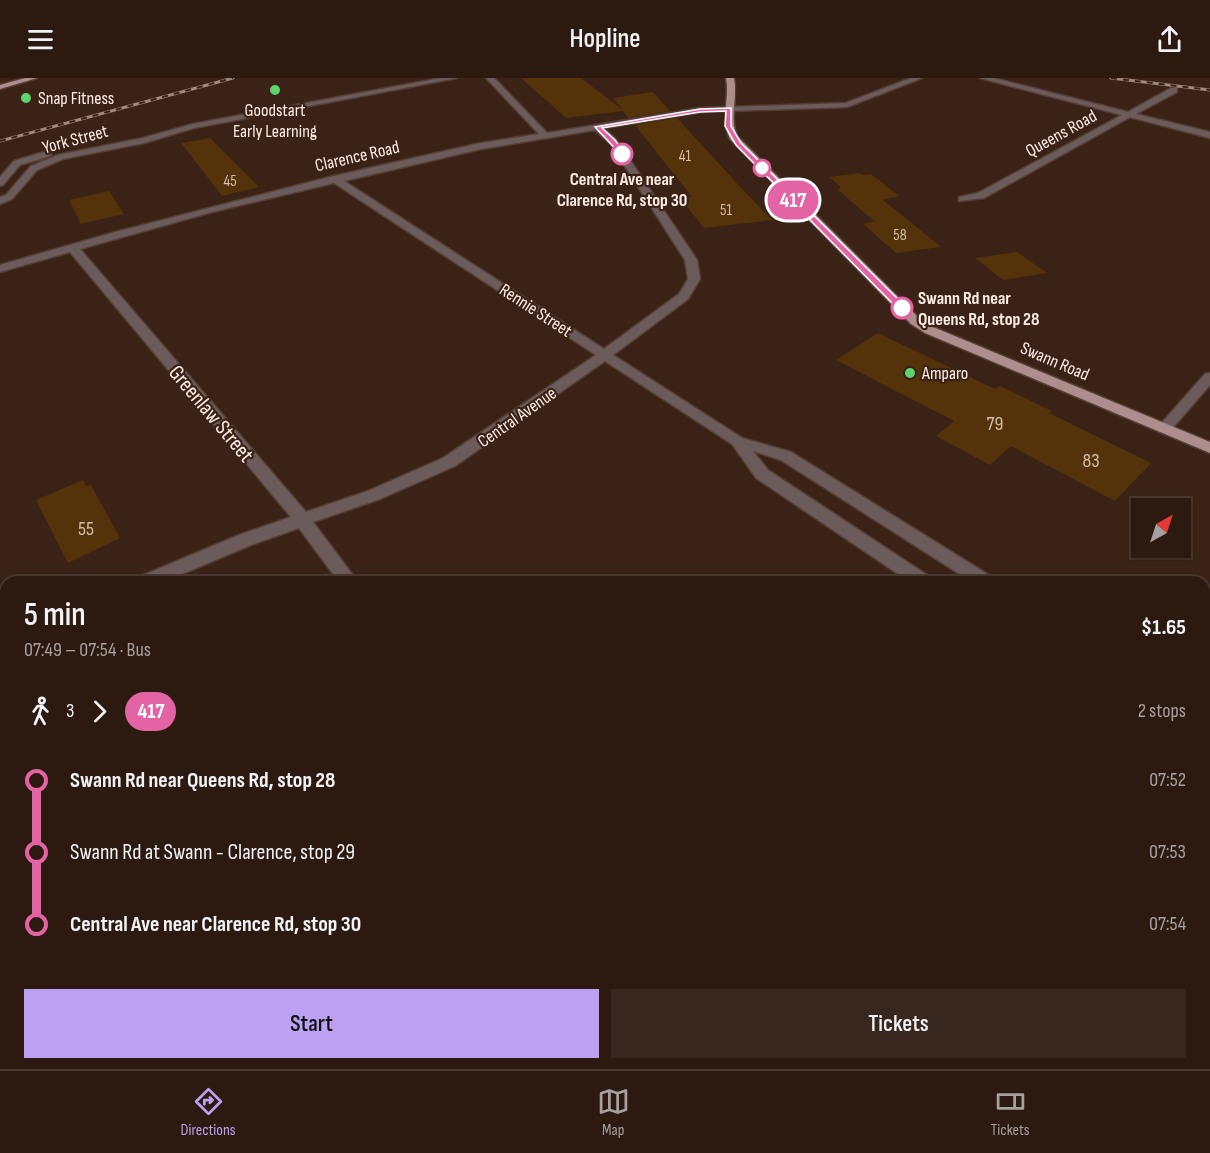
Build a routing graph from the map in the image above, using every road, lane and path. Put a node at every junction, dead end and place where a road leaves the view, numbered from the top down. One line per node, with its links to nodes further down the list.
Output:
1 (33, 78): 7 (main road)
2 (453, 78): 12 (street, York Street)
3 (490, 78): 13 (street)
4 (730, 78): 9 (main road, Swann Road)
5 (918, 78): 9 (street, Clarence Road)
6 (984, 78): 10 (street)
7 (0, 87)
8 (1174, 90): 10 (street, Queens Road)
9 (729, 109): 11 (street, Clarence Road); 23 (main road, Swann Road)
10 (1129, 114): 14 (street); 17 (street, Queens Road)
11 (597, 127): 13 (street, Clarence Road); 21 (street, Central Avenue)
12 (171, 131): 16 (street, York Street); 18 (street, York Street)
13 (545, 135): 15 (street, Clarence Road)
14 (1210, 135)
15 (334, 179): 19 (street, Clarence Road); 21 (street, Rennie Street)
16 (0, 183)
17 (962, 199)
18 (0, 201)
19 (73, 248): 20 (street, Clarence Road); 26 (street, Greenlaw Street)
20 (0, 270)
21 (605, 355): 24 (street, Rennie Street); 26 (street, Central Avenue)
22 (1210, 378): 23 (street)
23 (1164, 429): 25 (main road, Swann Road)
24 (737, 441): 29 (street, Rennie Street); 30 (street, Rennie Street)
25 (1210, 448)
26 (302, 521): 27 (street, Central Avenue); 28 (street, Greenlaw Street)
27 (159, 576)
28 (343, 576)
29 (915, 576)
30 (976, 576)

